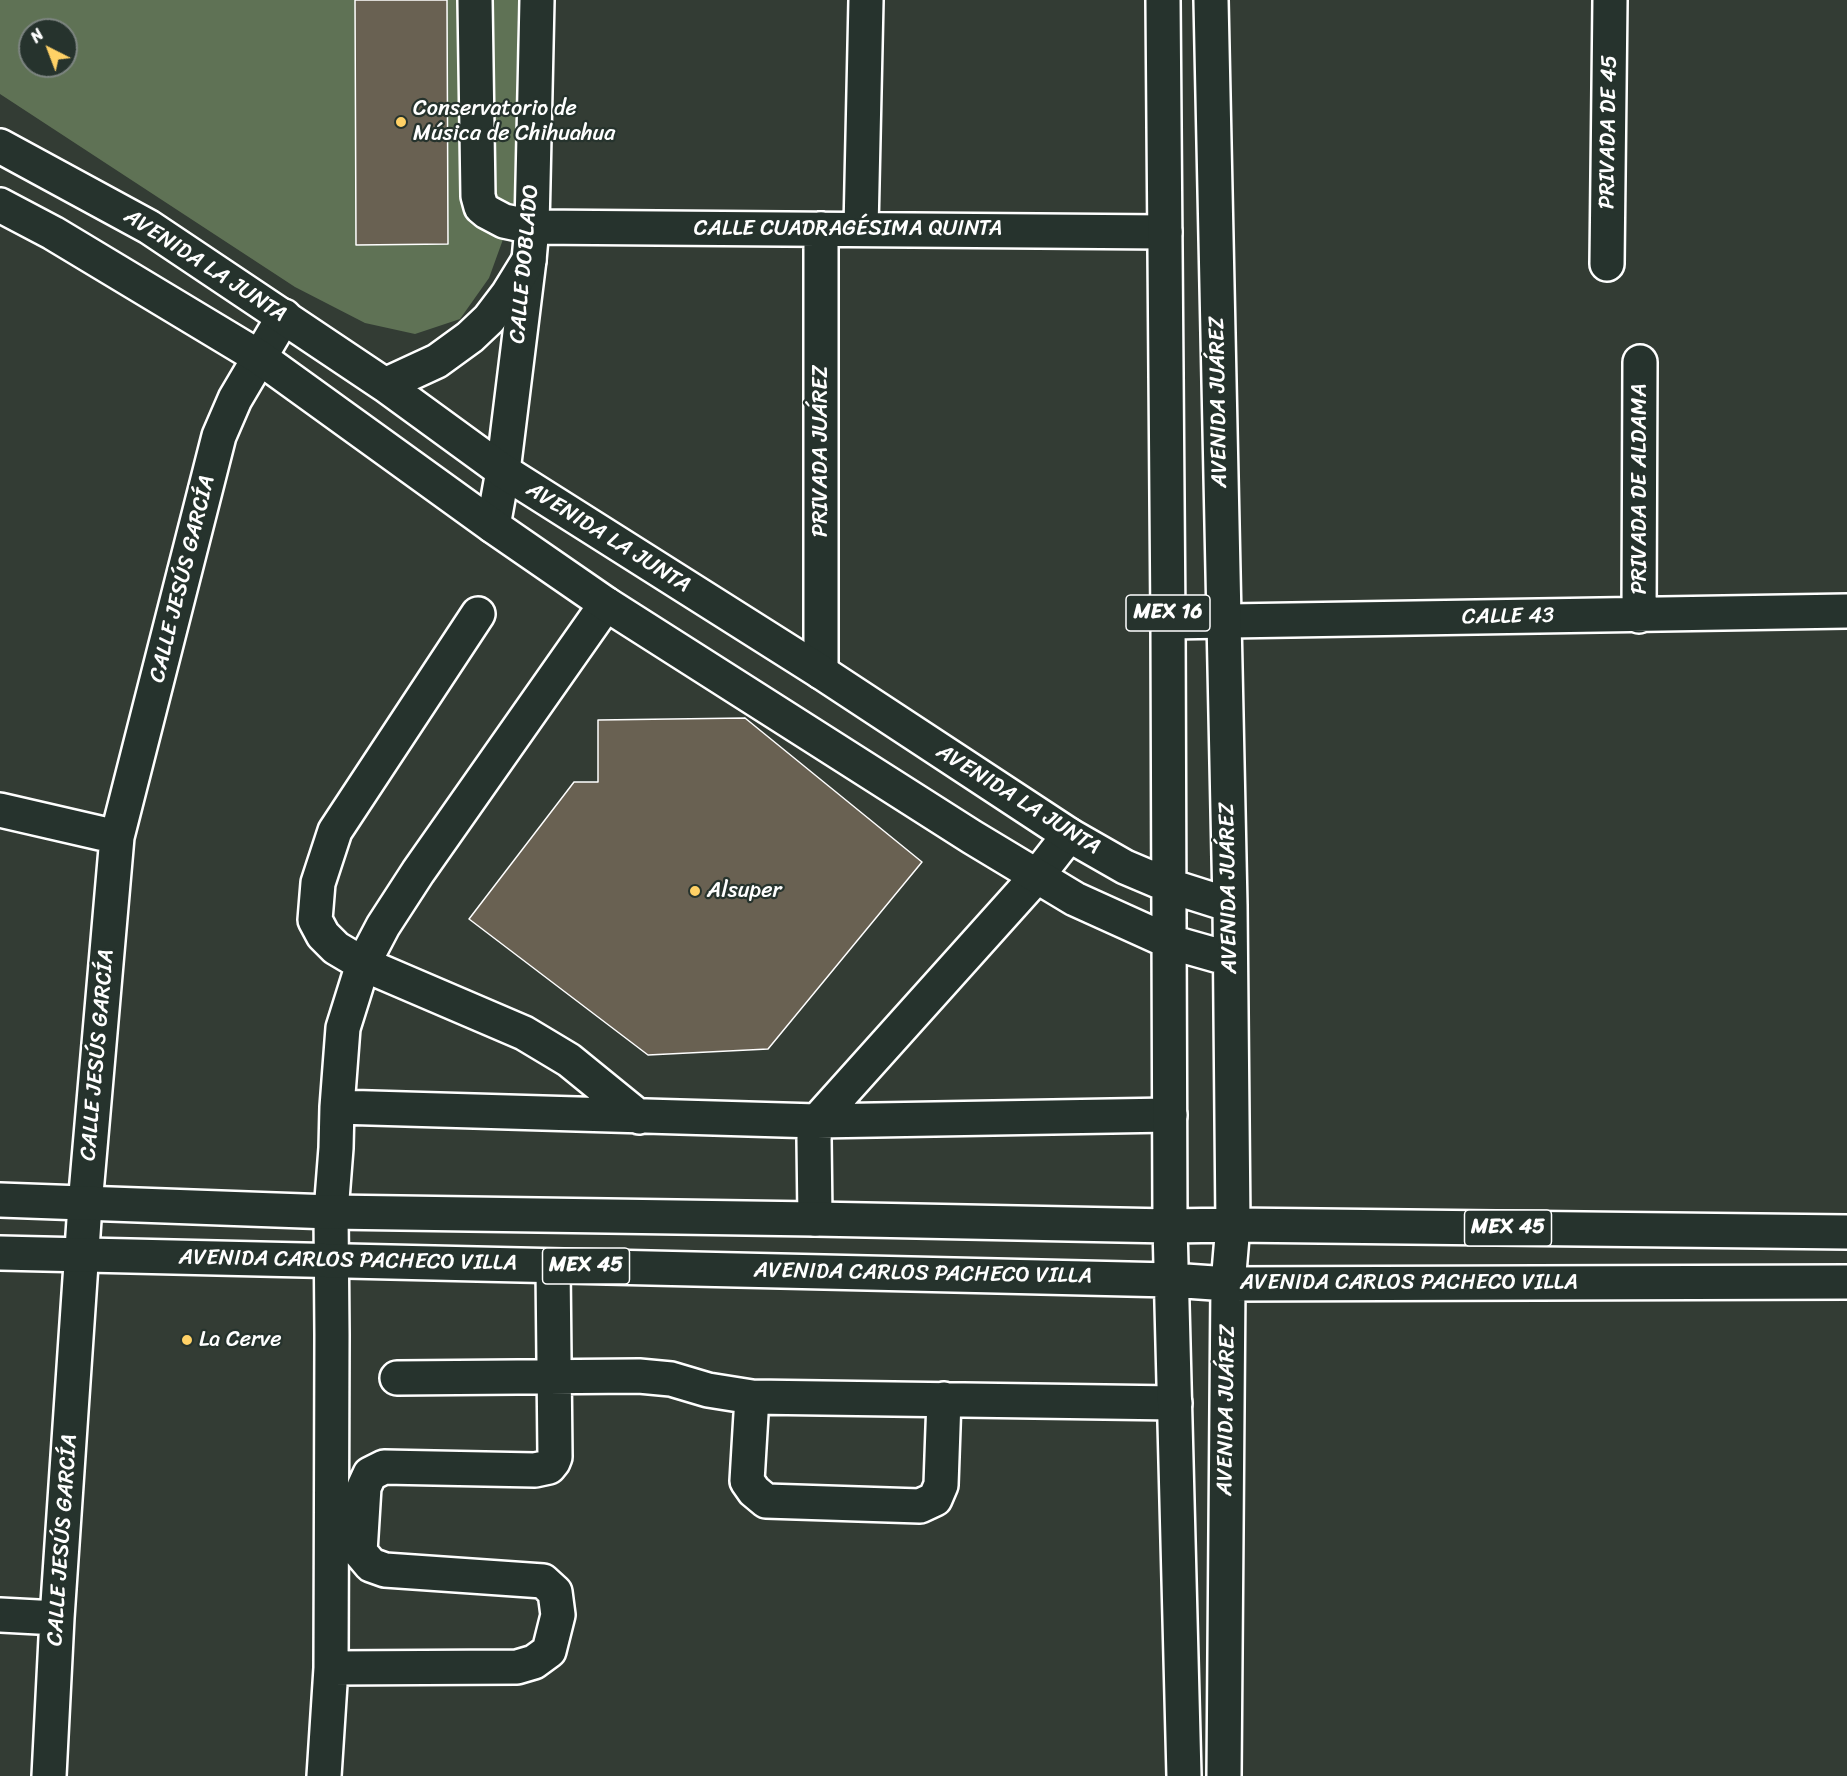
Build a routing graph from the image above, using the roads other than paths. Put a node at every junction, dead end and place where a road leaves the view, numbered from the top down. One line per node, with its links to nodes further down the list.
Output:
1 (475, 0): 9 (main road, CALLE CUADRAGÉSIMA QUINTA)
2 (537, 0): 9 (main road, CALLE DOBLADO)
3 (866, 0): 11 (main road)
4 (1163, 0): 12 (main road, MEX 16)
5 (1211, 0): 25 (main road, AVENIDA JUÁREZ / MEX 16)
6 (1610, 0): 14 (main road, PRIVADA DE 45)
7 (0, 146): 15 (main road, AVENIDA LA JUNTA)
8 (0, 205): 16 (main road, AVENIDA LA JUNTA)
9 (532, 227): 10 (main road, CALLE CUADRAGÉSIMA QUINTA); 13 (main road, CALLE DOBLADO)
10 (821, 229): 11 (main road, CALLE CUADRAGÉSIMA QUINTA); 27 (main road, PRIVADA JUÁREZ)
11 (861, 229): 12 (main road, CALLE CUADRAGÉSIMA QUINTA)
12 (1164, 232): 26 (main road, MEX 16)
13 (530, 260): 18 (main road); 19 (main road, CALLE DOBLADO)
14 (1607, 264)
15 (284, 316): 16 (main road); 18 (main road, AVENIDA LA JUNTA)
16 (259, 357): 20 (main road, AVENIDA LA JUNTA); 30 (main road, CALLE JESÚS GARCÍA)
17 (1640, 362): 24 (main road, PRIVADA DE ALDAMA)
18 (386, 385): 19 (main road, AVENIDA LA JUNTA)
19 (503, 471): 20 (main road, CALLE DOBLADO); 27 (main road, AVENIDA LA JUNTA)
20 (493, 526): 21 (main road, AVENIDA LA JUNTA)
21 (606, 604): 31 (main road, AVENIDA LA JUNTA); 36 (main road)
22 (1847, 611): 24 (main road, CALLE 43)
23 (478, 614): 36 (main road)
24 (1639, 616): 25 (main road, CALLE 43)
25 (1224, 620): 26 (main road, CALLE 43); 33 (main road, AVENIDA JUÁREZ / MEX 16)
26 (1168, 621): 32 (main road, MEX 16)
27 (821, 672): 29 (main road, AVENIDA LA JUNTA)
28 (0, 810): 30 (main road)
29 (1069, 835): 31 (main road); 32 (main road, AVENIDA LA JUNTA)
30 (117, 837): 42 (main road, CALLE JESÚS GARCÍA)
31 (1037, 876): 34 (main road, AVENIDA LA JUNTA); 40 (main road)
32 (1170, 886): 33 (main road, AVENIDA LA JUNTA); 34 (main road, MEX 16)
33 (1230, 905): 35 (main road, AVENIDA JUÁREZ / MEX 16)
34 (1170, 942): 35 (main road, AVENIDA LA JUNTA); 38 (main road, MEX 16)
35 (1230, 958): 45 (main road, AVENIDA JUÁREZ / MEX 16)
36 (363, 964): 37 (main road); 39 (main road)
37 (337, 1107): 39 (main road); 43 (main road)
38 (1170, 1115): 40 (main road); 46 (main road, MEX 16)
39 (639, 1117): 40 (main road)
40 (817, 1121): 44 (main road)
41 (0, 1200): 42 (main road, MEX 45)
42 (85, 1205): 43 (main road, MEX 45); 49 (main road, CALLE JESÚS GARCÍA)
43 (331, 1212): 44 (main road, MEX 45); 50 (main road)
44 (815, 1219): 46 (main road, MEX 45)
45 (1233, 1225): 46 (main road, MEX 45); 47 (main road, MEX 45); 54 (main road, AVENIDA JUÁREZ)
46 (1170, 1226): 52 (main road)
47 (1847, 1232)
48 (0, 1253): 49 (main road, AVENIDA CARLOS PACHECO VILLA / MEX 45)
49 (83, 1255): 50 (main road, AVENIDA CARLOS PACHECO VILLA / MEX 45); 61 (main road, CALLE JESÚS GARCÍA)
50 (331, 1260): 51 (main road, AVENIDA CARLOS PACHECO VILLA / MEX 45); 62 (main road)
51 (553, 1266): 52 (main road, AVENIDA CARLOS PACHECO VILLA / MEX 45); 55 (main road)
52 (1171, 1280): 54 (main road, AVENIDA CARLOS PACHECO VILLA / MEX 45); 59 (main road)
53 (1847, 1282): 54 (main road, AVENIDA CARLOS PACHECO VILLA / MEX 45)
54 (1228, 1284): 66 (main road, AVENIDA JUÁREZ)
55 (553, 1376): 56 (main road); 57 (main road); 62 (main road)
56 (398, 1378)
57 (752, 1397): 58 (main road); 58 (main road)
58 (944, 1400): 59 (main road)
59 (1175, 1403): 65 (main road)
60 (0, 1616): 61 (main road)
61 (57, 1618): 63 (main road, CALLE JESÚS GARCÍA)
62 (331, 1668): 64 (main road)
63 (50, 1776)
64 (324, 1776)
65 (1184, 1776)
66 (1224, 1776)

